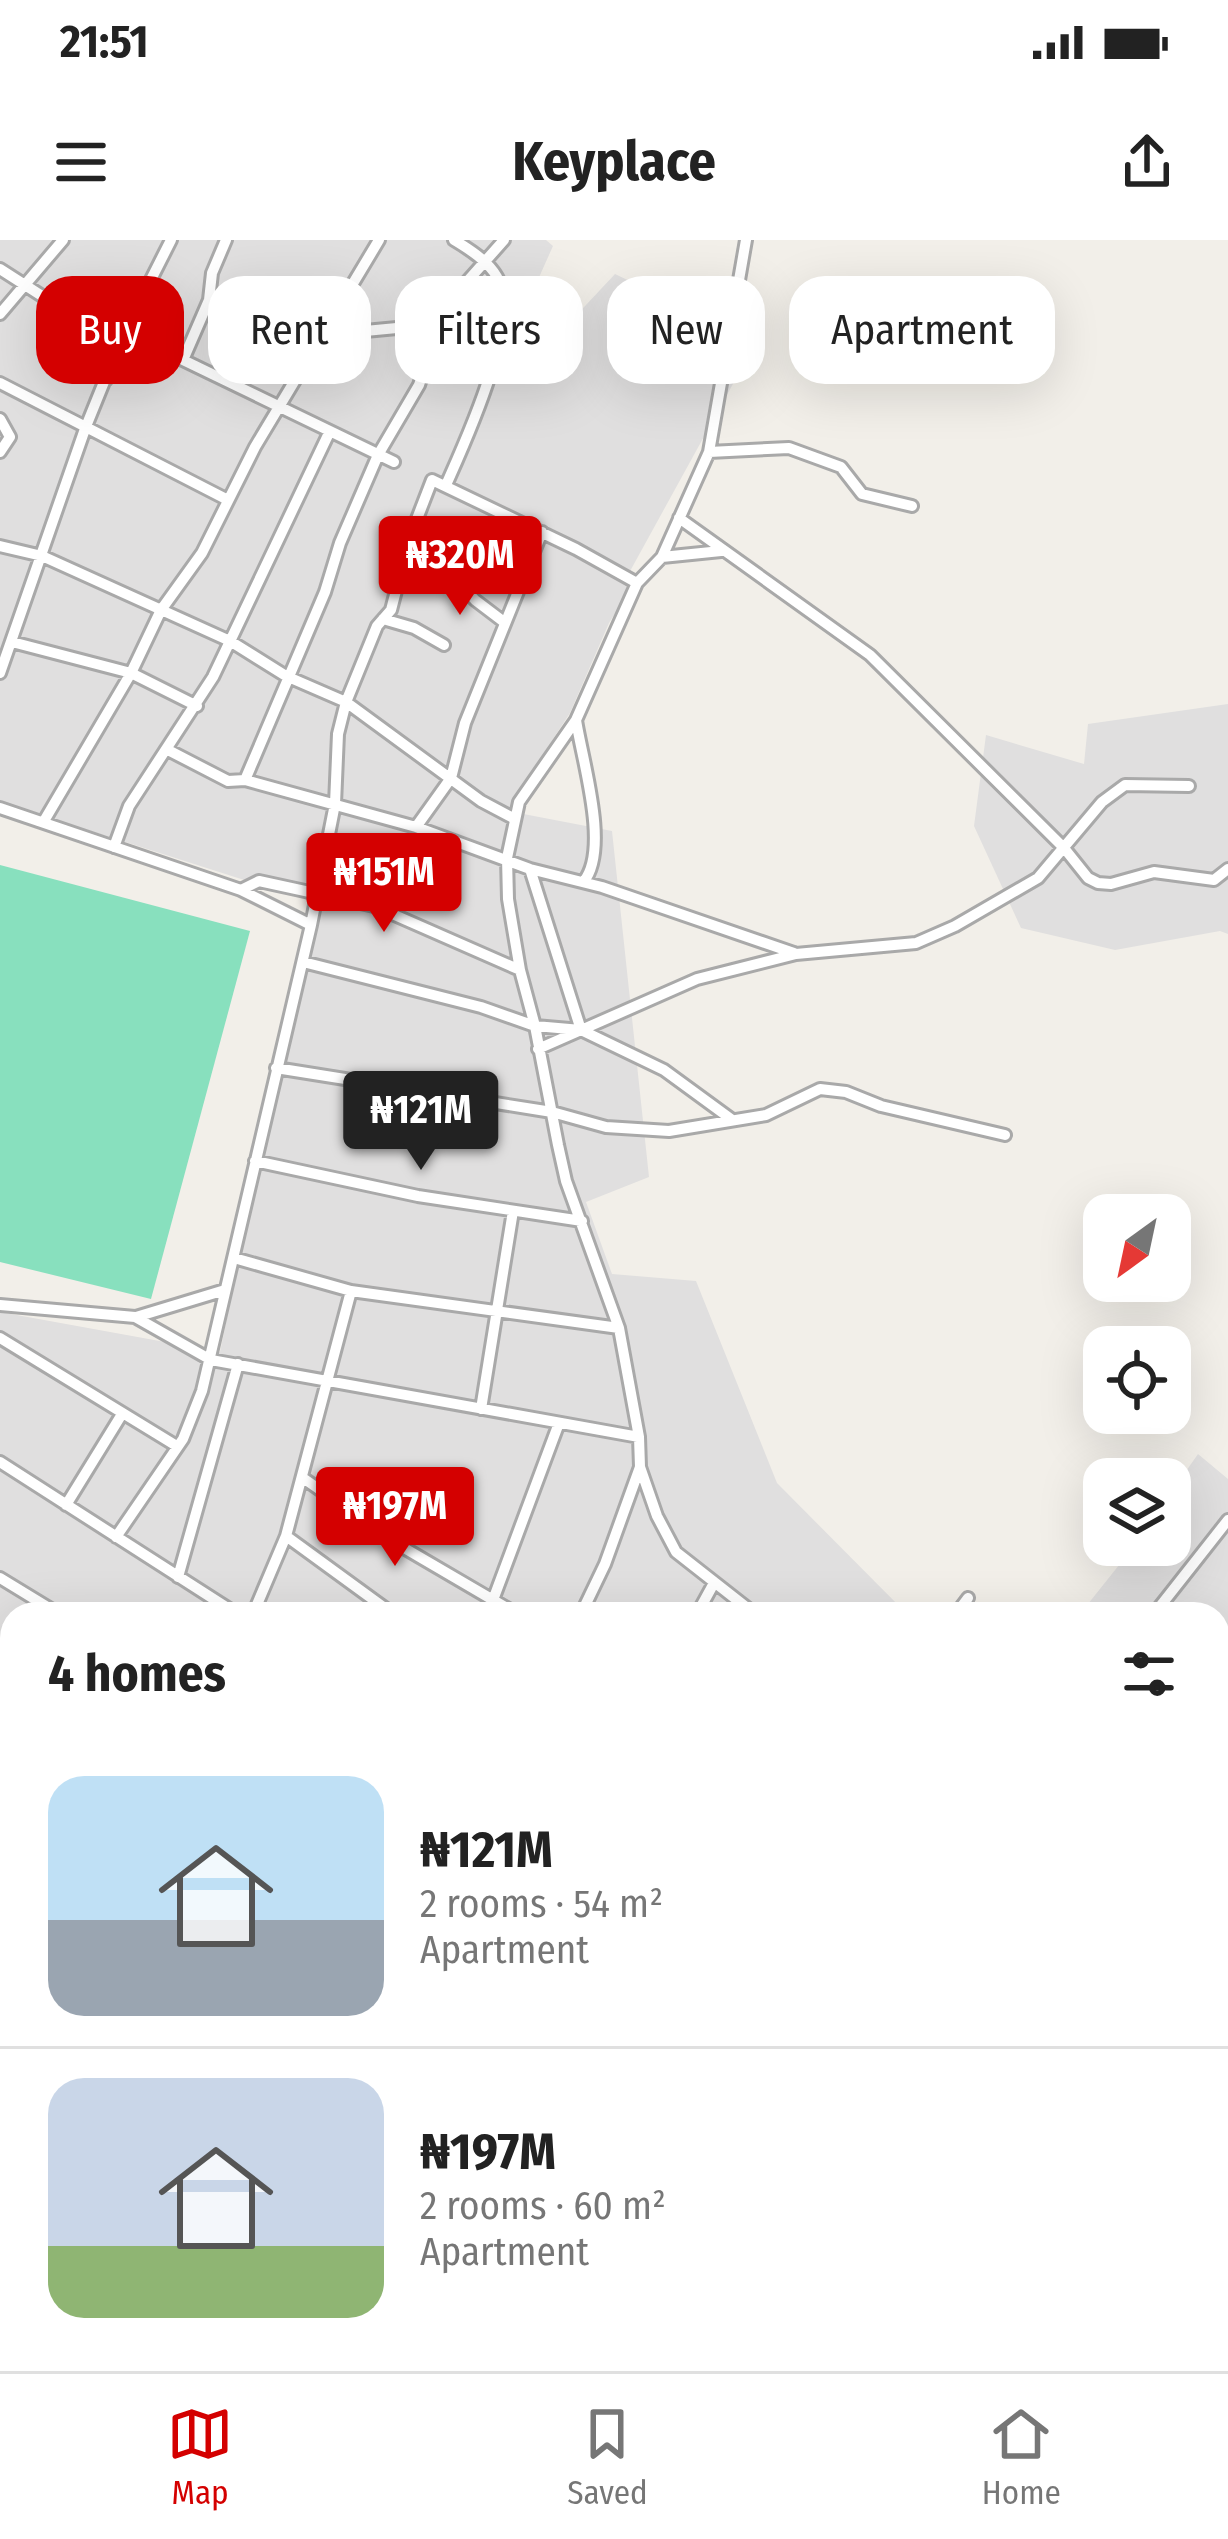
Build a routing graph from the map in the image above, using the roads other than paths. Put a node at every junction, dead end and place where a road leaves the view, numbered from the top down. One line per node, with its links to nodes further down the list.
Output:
1 (63, 240): 13 (street)
2 (171, 240): 10 (street)
3 (226, 240): 16 (street)
4 (379, 240): 11 (street)
5 (454, 240): 8 (street)
6 (504, 240): 8 (street)
7 (746, 240): 27 (street)
8 (483, 260): 12 (street); 30 (street)
9 (0, 269): 13 (street)
10 (153, 276)
11 (358, 276)
12 (470, 276)
13 (25, 286): 14 (street); 15 (street)
14 (36, 293)
15 (0, 314)
16 (184, 358)
17 (184, 360): 22 (street)
18 (0, 383): 24 (street)
19 (104, 384): 24 (street)
20 (293, 384): 22 (street)
21 (418, 384): 28 (street)
22 (280, 406): 25 (street); 31 (street)
23 (0, 419): 26 (street)
24 (85, 429): 31 (street); 37 (street)
25 (329, 433): 28 (street); 44 (street)
26 (0, 452)
27 (709, 452): 32 (street); 33 (street)
28 (377, 454): 29 (street); 49 (street)
29 (394, 462)
30 (446, 485): 34 (street); 42 (street)
31 (228, 500): 41 (street)
32 (912, 506)
33 (679, 518): 36 (street); 38 (street)
34 (542, 532): 40 (street); 43 (street)
35 (0, 546): 37 (street)
36 (721, 551): 38 (street); 63 (street)
37 (42, 556): 41 (street); 45 (street)
38 (662, 557): 40 (street)
39 (450, 572): 43 (street)
40 (637, 583): 52 (street)
41 (161, 610): 44 (street); 48 (street)
42 (383, 619): 46 (street); 50 (street)
43 (504, 622): 54 (street)
44 (230, 641): 49 (street); 51 (street)
45 (8, 644): 47 (street); 48 (street)
46 (444, 645)
47 (0, 673)
48 (131, 673): 51 (street); 60 (street)
49 (286, 676): 50 (street); 55 (street)
50 (346, 702): 54 (street); 57 (street)
51 (197, 706): 53 (street)
52 (576, 720): 59 (street); 67 (street)
53 (166, 749): 55 (street); 62 (street)
54 (451, 778): 59 (street); 61 (street)
55 (245, 779): 57 (street)
56 (1189, 786): 63 (street)
57 (335, 804): 61 (street); 69 (street)
58 (0, 808): 60 (street)
59 (513, 818): 64 (street)
60 (44, 821): 62 (street)
61 (416, 827): 64 (street)
62 (114, 847): 68 (street)
63 (1064, 848): 66 (street); 71 (street)
64 (507, 858): 65 (street); 73 (street)
65 (530, 869): 67 (street); 75 (street)
66 (1228, 869)
67 (584, 881): 71 (street)
68 (241, 890): 69 (street); 70 (street)
69 (319, 891): 70 (street); 73 (street)
70 (311, 925): 72 (street)
71 (796, 954): 75 (street)
72 (303, 962): 74 (street); 77 (street)
73 (520, 970): 74 (street)
74 (535, 1026): 75 (street); 76 (street)
75 (581, 1030): 76 (street); 79 (street)
76 (538, 1048): 78 (street)
77 (276, 1068): 78 (street); 81 (street)
78 (552, 1112): 79 (street); 83 (street)
79 (731, 1119): 80 (street)
80 (1005, 1136)
81 (255, 1161): 82 (street); 84 (street)
82 (513, 1211): 83 (street); 88 (street)
83 (582, 1221): 90 (street)
84 (234, 1258): 85 (street); 86 (street)
85 (225, 1289): 89 (street); 92 (street)
86 (351, 1291): 88 (street); 94 (street)
87 (0, 1305): 89 (street)
88 (494, 1311): 90 (street); 95 (street)
89 (136, 1317): 92 (street)
90 (619, 1328): 98 (street)
91 (0, 1338): 96 (street)
92 (211, 1360): 93 (street); 99 (street)
93 (238, 1364): 94 (street); 108 (street)
94 (326, 1382): 95 (street); 102 (street)
95 (482, 1409): 97 (street)
96 (122, 1414): 99 (street); 103 (street)
97 (559, 1423): 98 (street); 111 (street)
98 (639, 1437): 101 (street)
99 (175, 1445): 106 (street)
100 (0, 1462): 103 (street)
101 (640, 1467): 109 (street); 117 (street)
102 (303, 1478): 105 (street); 111 (street)
103 (66, 1505): 106 (street)
104 (1228, 1520): 121 (street)
105 (286, 1536): 114 (street); 115 (street)
106 (116, 1537): 108 (street)
107 (0, 1577): 112 (street)
108 (178, 1577): 113 (street)
109 (714, 1582): 118 (street); 119 (street)
110 (968, 1598): 120 (street)
111 (494, 1600): 116 (street)
112 (40, 1602)
113 (218, 1602)
114 (259, 1602)
115 (377, 1602)
116 (497, 1602)
117 (587, 1602)
118 (703, 1602)
119 (740, 1602)
120 (965, 1602)
121 (1167, 1602)

